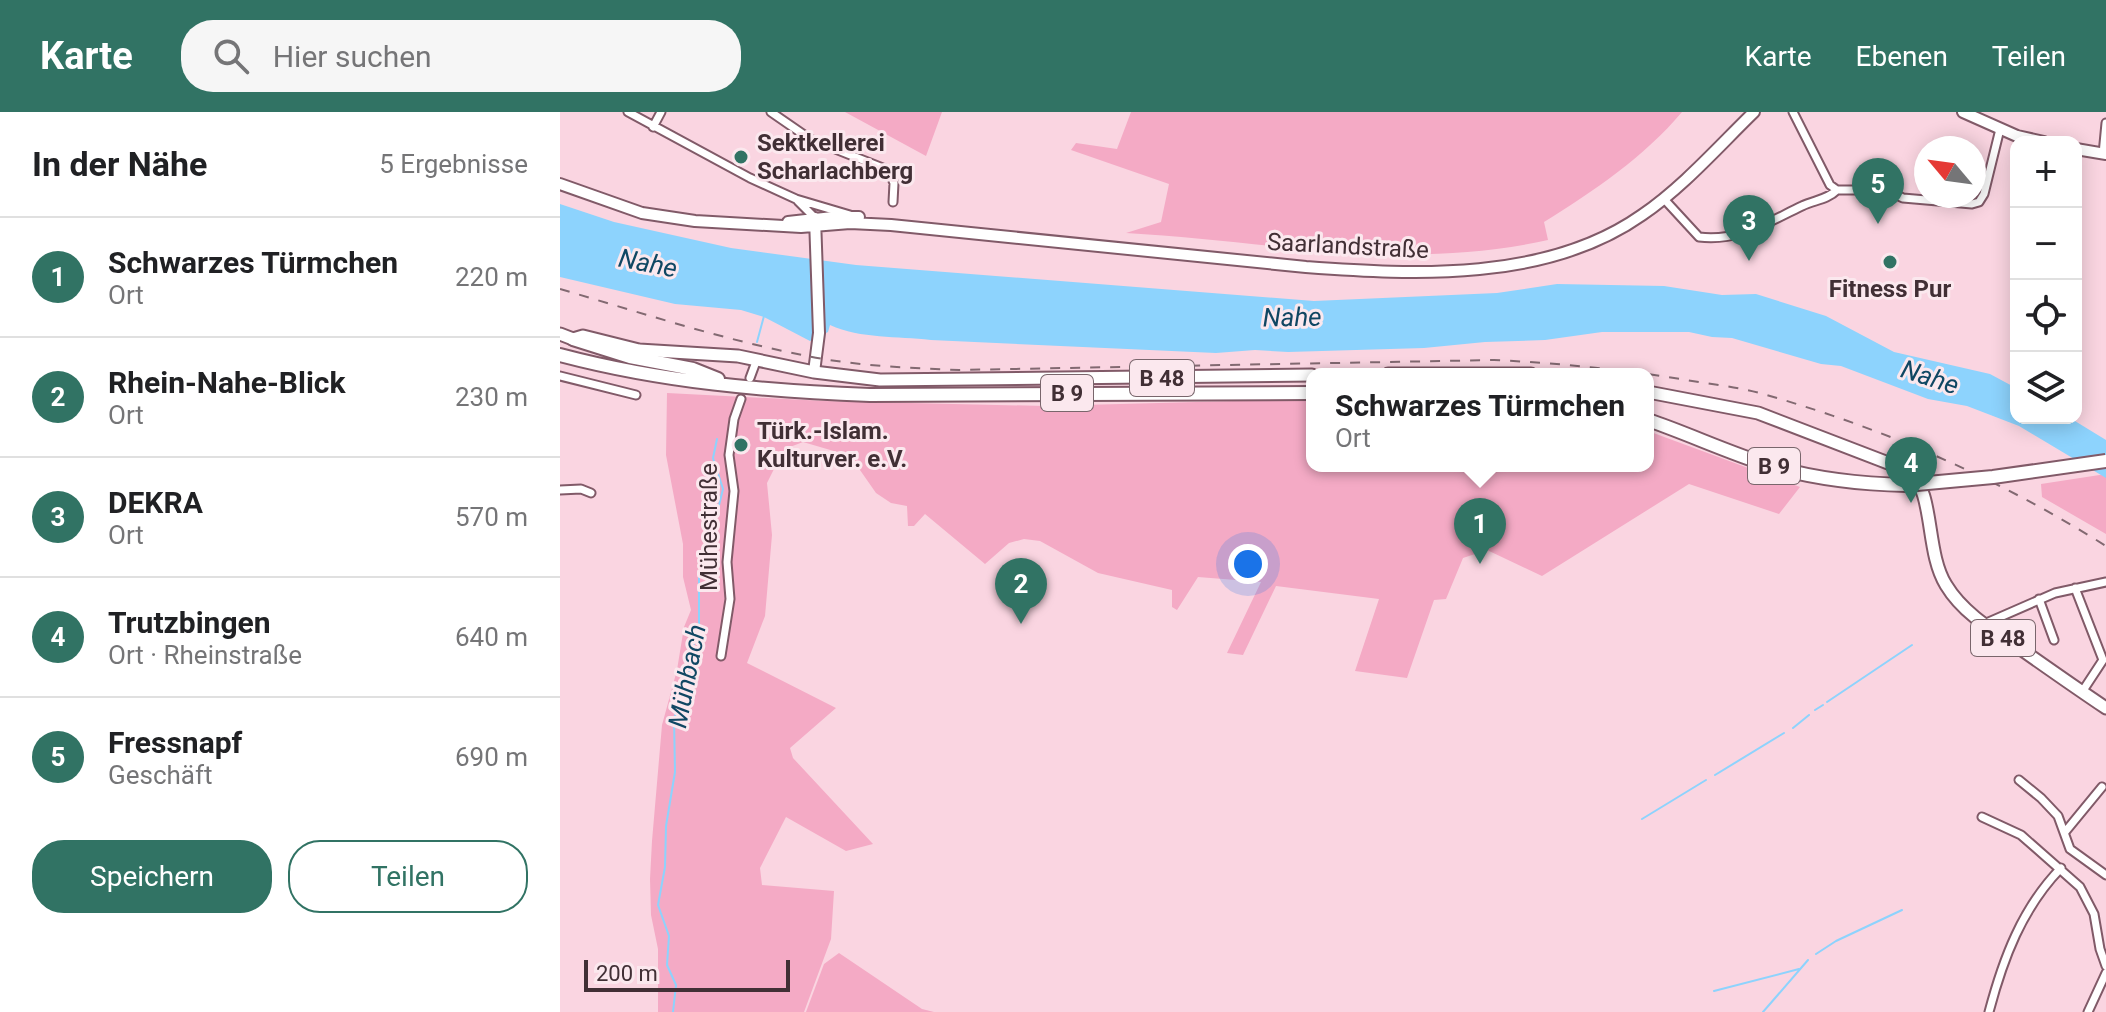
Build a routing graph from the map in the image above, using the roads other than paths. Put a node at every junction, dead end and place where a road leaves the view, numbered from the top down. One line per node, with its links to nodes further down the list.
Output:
1 (628, 112): 8 (street)
2 (661, 112): 8 (street)
3 (771, 112): 17 (street)
4 (1754, 112): 15 (main road, Saarlandstraße)
5 (1793, 112): 14 (street)
6 (1963, 112): 9 (main road)
7 (2106, 123): 12 (street)
8 (653, 127): 16 (street)
9 (2000, 129): 10 (main road); 14 (street)
10 (2017, 136)
11 (2082, 150): 12 (main road)
12 (2105, 154)
13 (560, 184): 23 (main road)
14 (1837, 190): 15 (street)
15 (1664, 199): 22 (main road, Saarlandstraße)
16 (797, 200): 18 (street); 20 (street); 21 (street)
17 (893, 202)
18 (810, 203): 19 (street); 21 (street)
19 (854, 216): 21 (main road, Saarlandstraße); 22 (main road, Saarlandstraße)
20 (795, 221): 21 (main road); 23 (main road)
21 (816, 222): 22 (main road, Saarlandstraße); 23 (main road); 27 (main road)
22 (891, 225)
23 (766, 226)
24 (566, 336): 25 (main road); 26 (main road, B 48); 31 (highway)
25 (560, 354): 31 (highway, B 9)
26 (757, 359): 27 (main road, B 48); 30 (street)
27 (814, 372): 28 (main road, B 48)
28 (1306, 375)
29 (560, 376): 34 (street)
30 (750, 378)
31 (736, 386): 32 (highway, B 9)
32 (1306, 393)
33 (1654, 393): 43 (main road, B 48)
34 (636, 395)
35 (741, 399): 45 (street, Mühestraße)
36 (1654, 422): 37 (highway, B 9, bridge)
37 (2106, 461)
38 (560, 490): 39 (street)
39 (591, 493)
40 (2106, 582): 41 (street)
41 (2075, 588): 42 (street); 46 (street)
42 (2039, 599): 43 (street); 44 (street)
43 (1984, 624): 46 (main road, B 48)
44 (2054, 640)
45 (721, 656)
46 (2082, 692): 47 (main road, B 48)
47 (2106, 708)
48 (2019, 780): 51 (street)
49 (2102, 787): 51 (street)
50 (1982, 817): 52 (street)
51 (2065, 832): 53 (street)
52 (2061, 868): 54 (street); 56 (street)
53 (2106, 875)
54 (2106, 966)
55 (2106, 973): 57 (street)
56 (1989, 1012)
57 (2088, 1012)

